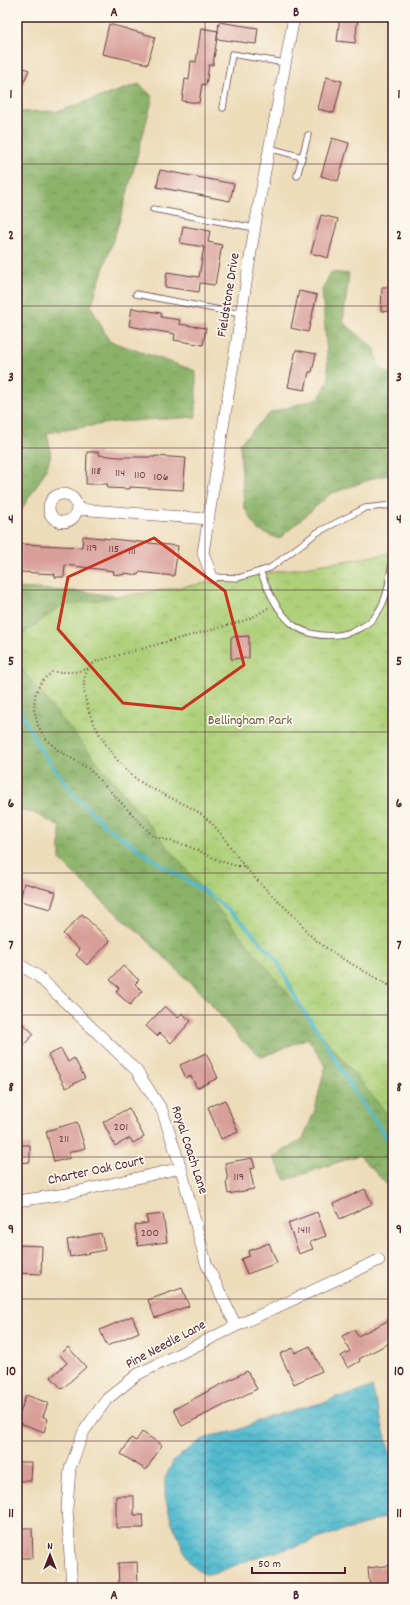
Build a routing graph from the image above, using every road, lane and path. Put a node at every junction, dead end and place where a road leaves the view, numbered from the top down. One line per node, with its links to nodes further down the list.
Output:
1 (294, 17): 2 (street, Fieldstone Drive)
2 (285, 63): 3 (lane); 5 (street, Fieldstone Drive)
3 (223, 108)
4 (308, 135): 6 (lane)
5 (269, 148): 6 (lane); 9 (street, Fieldstone Drive)
6 (302, 157): 7 (lane)
7 (297, 176)
8 (153, 209): 9 (lane)
9 (254, 228): 11 (street, Fieldstone Drive)
10 (136, 294): 11 (lane)
11 (241, 314): 14 (street, Fieldstone Drive)
12 (393, 505): 16 (lane)
13 (77, 509): 14 (street)
14 (208, 519): 17 (street, Fieldstone Drive)
15 (393, 554): 18 (lane)
16 (260, 571): 17 (lane); 18 (lane)
17 (212, 577)
18 (275, 604): 19 (path)
19 (88, 669): 20 (path); 20 (path)
20 (244, 866): 23 (path)
21 (17, 963): 25 (street, Royal Coach Lane)
22 (393, 977): 23 (path)
23 (388, 985): 24 (path)
24 (393, 988)
25 (181, 1168): 26 (street, Charter Oak Court); 28 (street, Royal Coach Lane)
26 (17, 1201)
27 (379, 1260): 28 (street, Pine Needle Lane)
28 (236, 1326): 29 (street, Pine Needle Lane)
29 (72, 1588)

